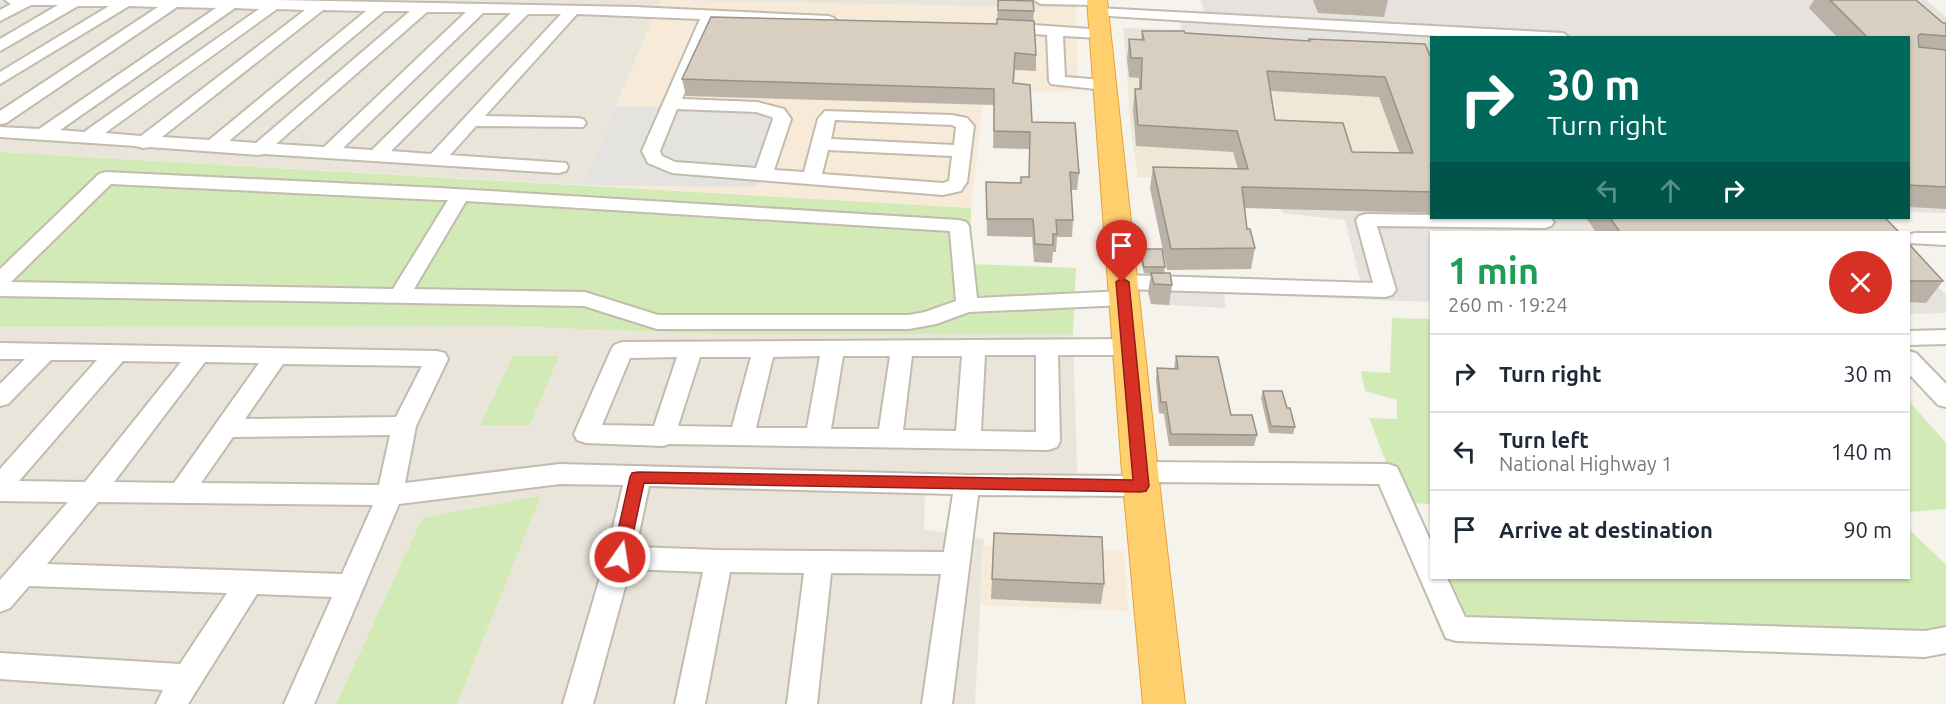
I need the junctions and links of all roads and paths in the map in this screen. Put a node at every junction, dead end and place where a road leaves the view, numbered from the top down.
1 (12, 0) edge
2 (1041, 0) edge
3 (27, 1) edge
4 (74, 2) junction
5 (126, 2) junction
6 (175, 2) junction
7 (233, 3) junction
8 (275, 4) junction
9 (320, 5) junction
10 (380, 7) junction
11 (424, 7) junction
12 (479, 8) junction
13 (524, 9) junction
14 (573, 10) junction
15 (1098, 11) edge
16 (709, 15) junction
17 (0, 16) edge
18 (840, 21) edge
19 (995, 28) edge
20 (1054, 31) junction
21 (1529, 36) edge
22 (0, 46) edge
23 (0, 79) edge
24 (1104, 85) junction
25 (671, 104) junction
26 (0, 119) edge
27 (471, 121) junction
28 (576, 123) dead end
29 (0, 132) edge
30 (42, 135) junction
31 (86, 140) junction
32 (143, 143) junction
33 (820, 144) junction
34 (212, 146) junction
35 (258, 150) junction
36 (962, 151) junction
37 (328, 153) junction
38 (375, 157) junction
39 (435, 160) junction
40 (559, 167) dead end
41 (763, 175) junction
42 (811, 179) junction
43 (460, 196) junction
44 (1544, 222) dead end
45 (1915, 239) dead end
46 (1943, 242) edge
47 (0, 280) edge
48 (0, 289) edge
49 (1123, 290) junction
50 (399, 296) junction
51 (967, 305) junction
52 (1946, 337) edge
53 (1910, 338) edge
54 (1129, 347) junction
55 (833, 348) junction
56 (902, 348) junction
57 (691, 349) junction
58 (764, 349) junction
59 (974, 349) junction
60 (1047, 349) junction
61 (0, 351) edge
62 (45, 352) junction
63 (116, 354) junction
64 (199, 356) junction
65 (276, 357) junction
66 (1910, 361) edge
67 (0, 398) edge
68 (1946, 399) edge
69 (404, 426) junction
70 (228, 428) junction
71 (742, 436) junction
72 (663, 437) junction
73 (817, 438) junction
74 (890, 438) junction
75 (968, 438) junction
76 (638, 477) junction
77 (1140, 479) junction
78 (967, 485) junction
79 (0, 486) edge
80 (0, 491) edge
81 (90, 494) junction
82 (180, 494) junction
83 (390, 495) junction
84 (620, 557) junction
85 (719, 561) junction
86 (819, 563) junction
87 (955, 563) junction
88 (1430, 570) edge
89 (20, 574) junction
90 (1433, 579) edge
91 (248, 584) junction
92 (352, 586) junction
93 (0, 600) edge
94 (1946, 640) edge
95 (0, 666) edge
96 (186, 678) junction
97 (171, 704) edge
98 (299, 704) edge
99 (578, 704) edge
100 (690, 704) edge
101 (802, 704) edge
102 (937, 704) edge
103 (1164, 704) edge

1 - 3 street
2 - 15 street
3 - 4 street
3 - 17 street
4 - 5 street
4 - 22 street
5 - 6 street
5 - 23 street
6 - 7 street
6 - 26 street
7 - 8 street
7 - 30 street
8 - 9 street
8 - 31 street
9 - 10 street
9 - 32 street
10 - 11 street
10 - 34 street
11 - 12 street
11 - 35 street
12 - 13 street
12 - 37 street
13 - 14 street
13 - 38 street
14 - 16 street
14 - 27 street
15 - 20 street
15 - 21 street
15 - 24 highway
16 - 18 street
16 - 25 street
19 - 20 street
20 - 24 street
24 - 49 highway
25 - 41 street
25 - 41 street
27 - 28 street
27 - 39 street
29 - 30 street
30 - 31 street
31 - 32 street
32 - 34 street
33 - 36 street
33 - 36 street
33 - 42 street
34 - 35 street
35 - 37 street
36 - 42 street
37 - 38 street
38 - 39 street
39 - 40 street
41 - 42 street
43 - 47 street
43 - 50 street
43 - 51 street
44 - 49 street
45 - 46 street
48 - 50 street
49 - 51 street
49 - 54 highway
50 - 51 street
52 - 53 street
54 - 60 street
54 - 77 highway
55 - 56 street
55 - 58 street
55 - 73 street
56 - 59 street
56 - 74 street
57 - 58 street
57 - 72 street
57 - 72 street
58 - 71 street
59 - 60 street
59 - 75 street
60 - 75 street
61 - 62 street
62 - 63 street
62 - 67 street
63 - 64 street
63 - 79 street
64 - 65 street
64 - 81 street
65 - 69 street
65 - 70 street
66 - 68 street
69 - 70 street
69 - 83 street
70 - 82 street
71 - 72 street
71 - 73 street
73 - 74 street
74 - 75 street
76 - 78 street
76 - 83 street
76 - 84 street
77 - 78 street
77 - 88 street
77 - 103 highway
78 - 87 street
80 - 81 street
81 - 82 street
81 - 89 street
82 - 83 street
83 - 92 street
84 - 85 street
84 - 99 street
85 - 86 street
85 - 100 street
86 - 87 street
86 - 101 street
87 - 102 street
89 - 91 street
89 - 93 street
90 - 94 street
91 - 92 street
91 - 96 street
92 - 98 street
95 - 96 street
96 - 97 street

